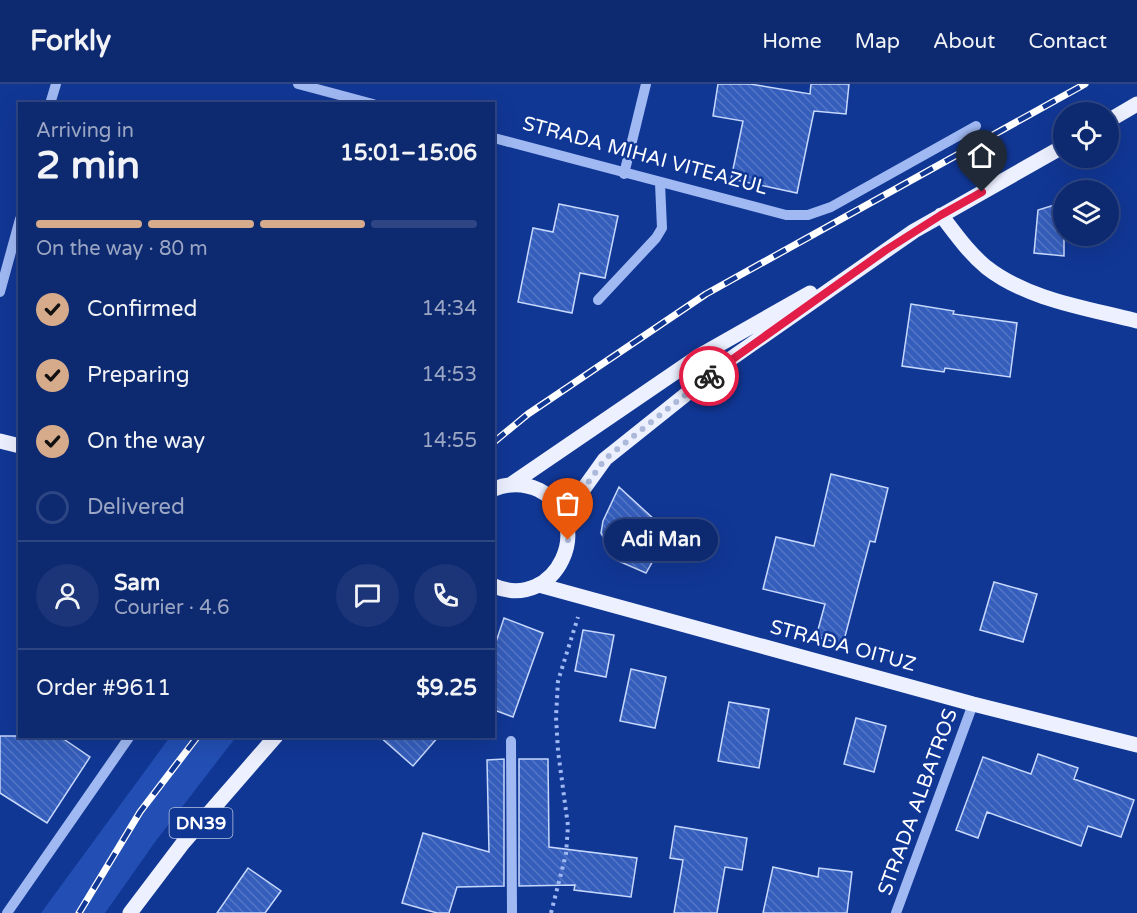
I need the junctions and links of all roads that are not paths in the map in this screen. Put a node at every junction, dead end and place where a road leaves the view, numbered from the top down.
1 (56, 84) edge
2 (298, 84) edge
3 (646, 84) edge
4 (51, 102) edge
5 (366, 102) edge
6 (1137, 104) edge
7 (1119, 115) edge
8 (976, 126) dead end
9 (495, 138) edge
10 (1053, 152) edge
11 (624, 174) junction
12 (660, 183) junction
13 (941, 215) junction
14 (18, 226) edge
15 (886, 250) junction
16 (0, 292) edge
17 (598, 300) dead end
18 (1137, 321) edge
19 (0, 441) edge
20 (18, 446) edge
21 (510, 485) junction
22 (495, 489) edge
23 (566, 522) junction
24 (539, 585) junction
25 (495, 586) edge
26 (973, 704) junction
27 (129, 738) edge
28 (274, 738) edge
29 (511, 741) dead end
30 (1137, 746) edge
31 (7, 913) edge
32 (130, 913) edge
33 (512, 913) edge
34 (896, 913) edge

1 - 4 street
2 - 5 street
3 - 11 street
6 - 7 main road
8 - 12 street, STRADA MIHAI VITEAZUL
9 - 11 street, STRADA MIHAI VITEAZUL
10 - 13 main road
11 - 12 street, STRADA MIHAI VITEAZUL
12 - 17 street
13 - 15 main road
13 - 18 main road
14 - 16 street
15 - 21 main road
15 - 23 main road
19 - 20 main road
21 - 22 main road
21 - 23 main road
23 - 24 main road
24 - 25 main road
24 - 26 main road, STRADA OITUZ
26 - 30 main road, STRADA OITUZ
26 - 34 street, STRADA ALBATROS
27 - 31 street
28 - 32 main road, DN39
29 - 33 street

